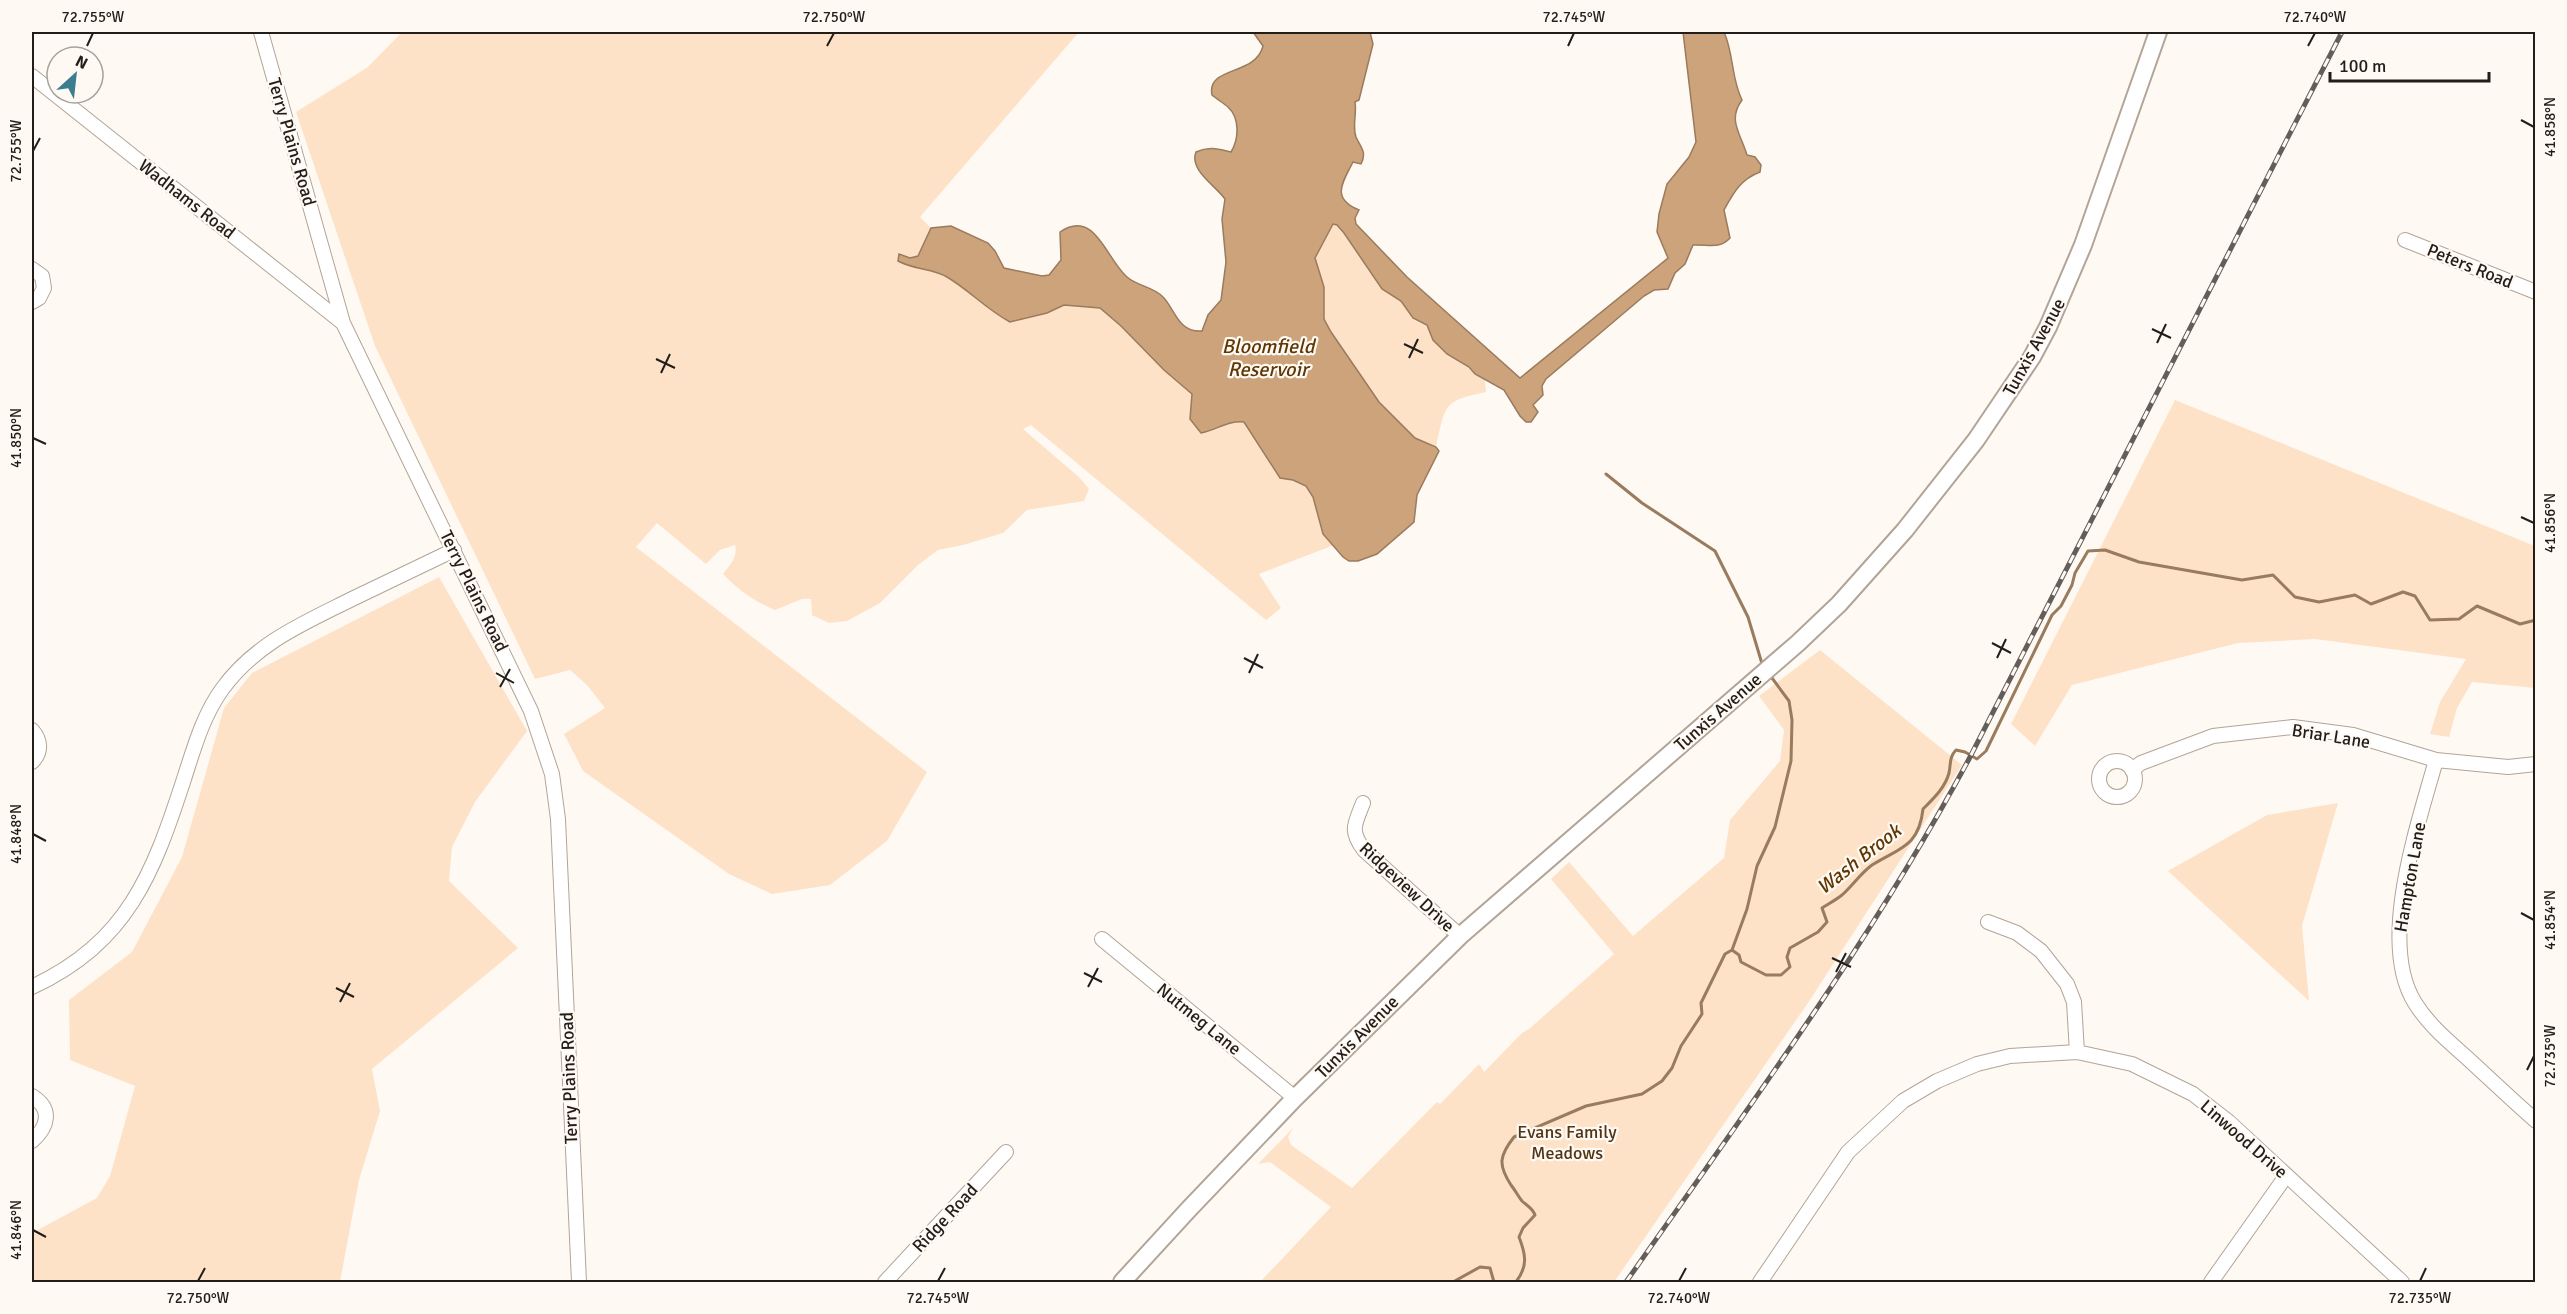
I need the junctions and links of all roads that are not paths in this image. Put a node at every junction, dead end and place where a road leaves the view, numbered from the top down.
1 (261, 32) edge
2 (2158, 32) edge
3 (32, 76) edge
4 (2405, 240) dead end
5 (32, 269) edge
6 (2535, 292) edge
7 (32, 302) edge
8 (343, 323) junction
9 (454, 550) junction
10 (32, 730) edge
11 (2436, 760) junction
12 (32, 762) edge
13 (2535, 764) edge
14 (2132, 770) dead end
15 (1363, 802) dead end
16 (1989, 922) dead end
17 (1460, 936) junction
18 (1102, 939) dead end
19 (32, 987) edge
20 (2076, 1052) junction
21 (32, 1096) edge
22 (1295, 1098) junction
23 (2535, 1121) edge
24 (32, 1141) edge
25 (1006, 1152) dead end
26 (2286, 1176) junction
27 (888, 1281) edge
28 (579, 1282) edge
29 (1122, 1282) edge
30 (1760, 1282) edge
31 (2211, 1282) edge
32 (2402, 1282) edge

1 - 8 street, Terry Plains Road
2 - 17 main road, Tunxis Avenue
3 - 8 street, Wadhams Road
4 - 6 street, Peters Road
5 - 7 street
8 - 9 street, Terry Plains Road
9 - 19 street
9 - 28 street, Terry Plains Road
10 - 12 street
11 - 13 street, Briar Lane
11 - 14 street, Briar Lane
11 - 23 street, Hampton Lane
15 - 17 street, Ridgeview Drive
16 - 20 street
17 - 22 main road, Tunxis Avenue
18 - 22 street, Nutmeg Lane
20 - 26 street, Linwood Drive
20 - 30 street, Linwood Drive
21 - 24 street
22 - 29 main road, Tunxis Avenue
25 - 27 street, Ridge Road
26 - 31 street
26 - 32 street, Linwood Drive

